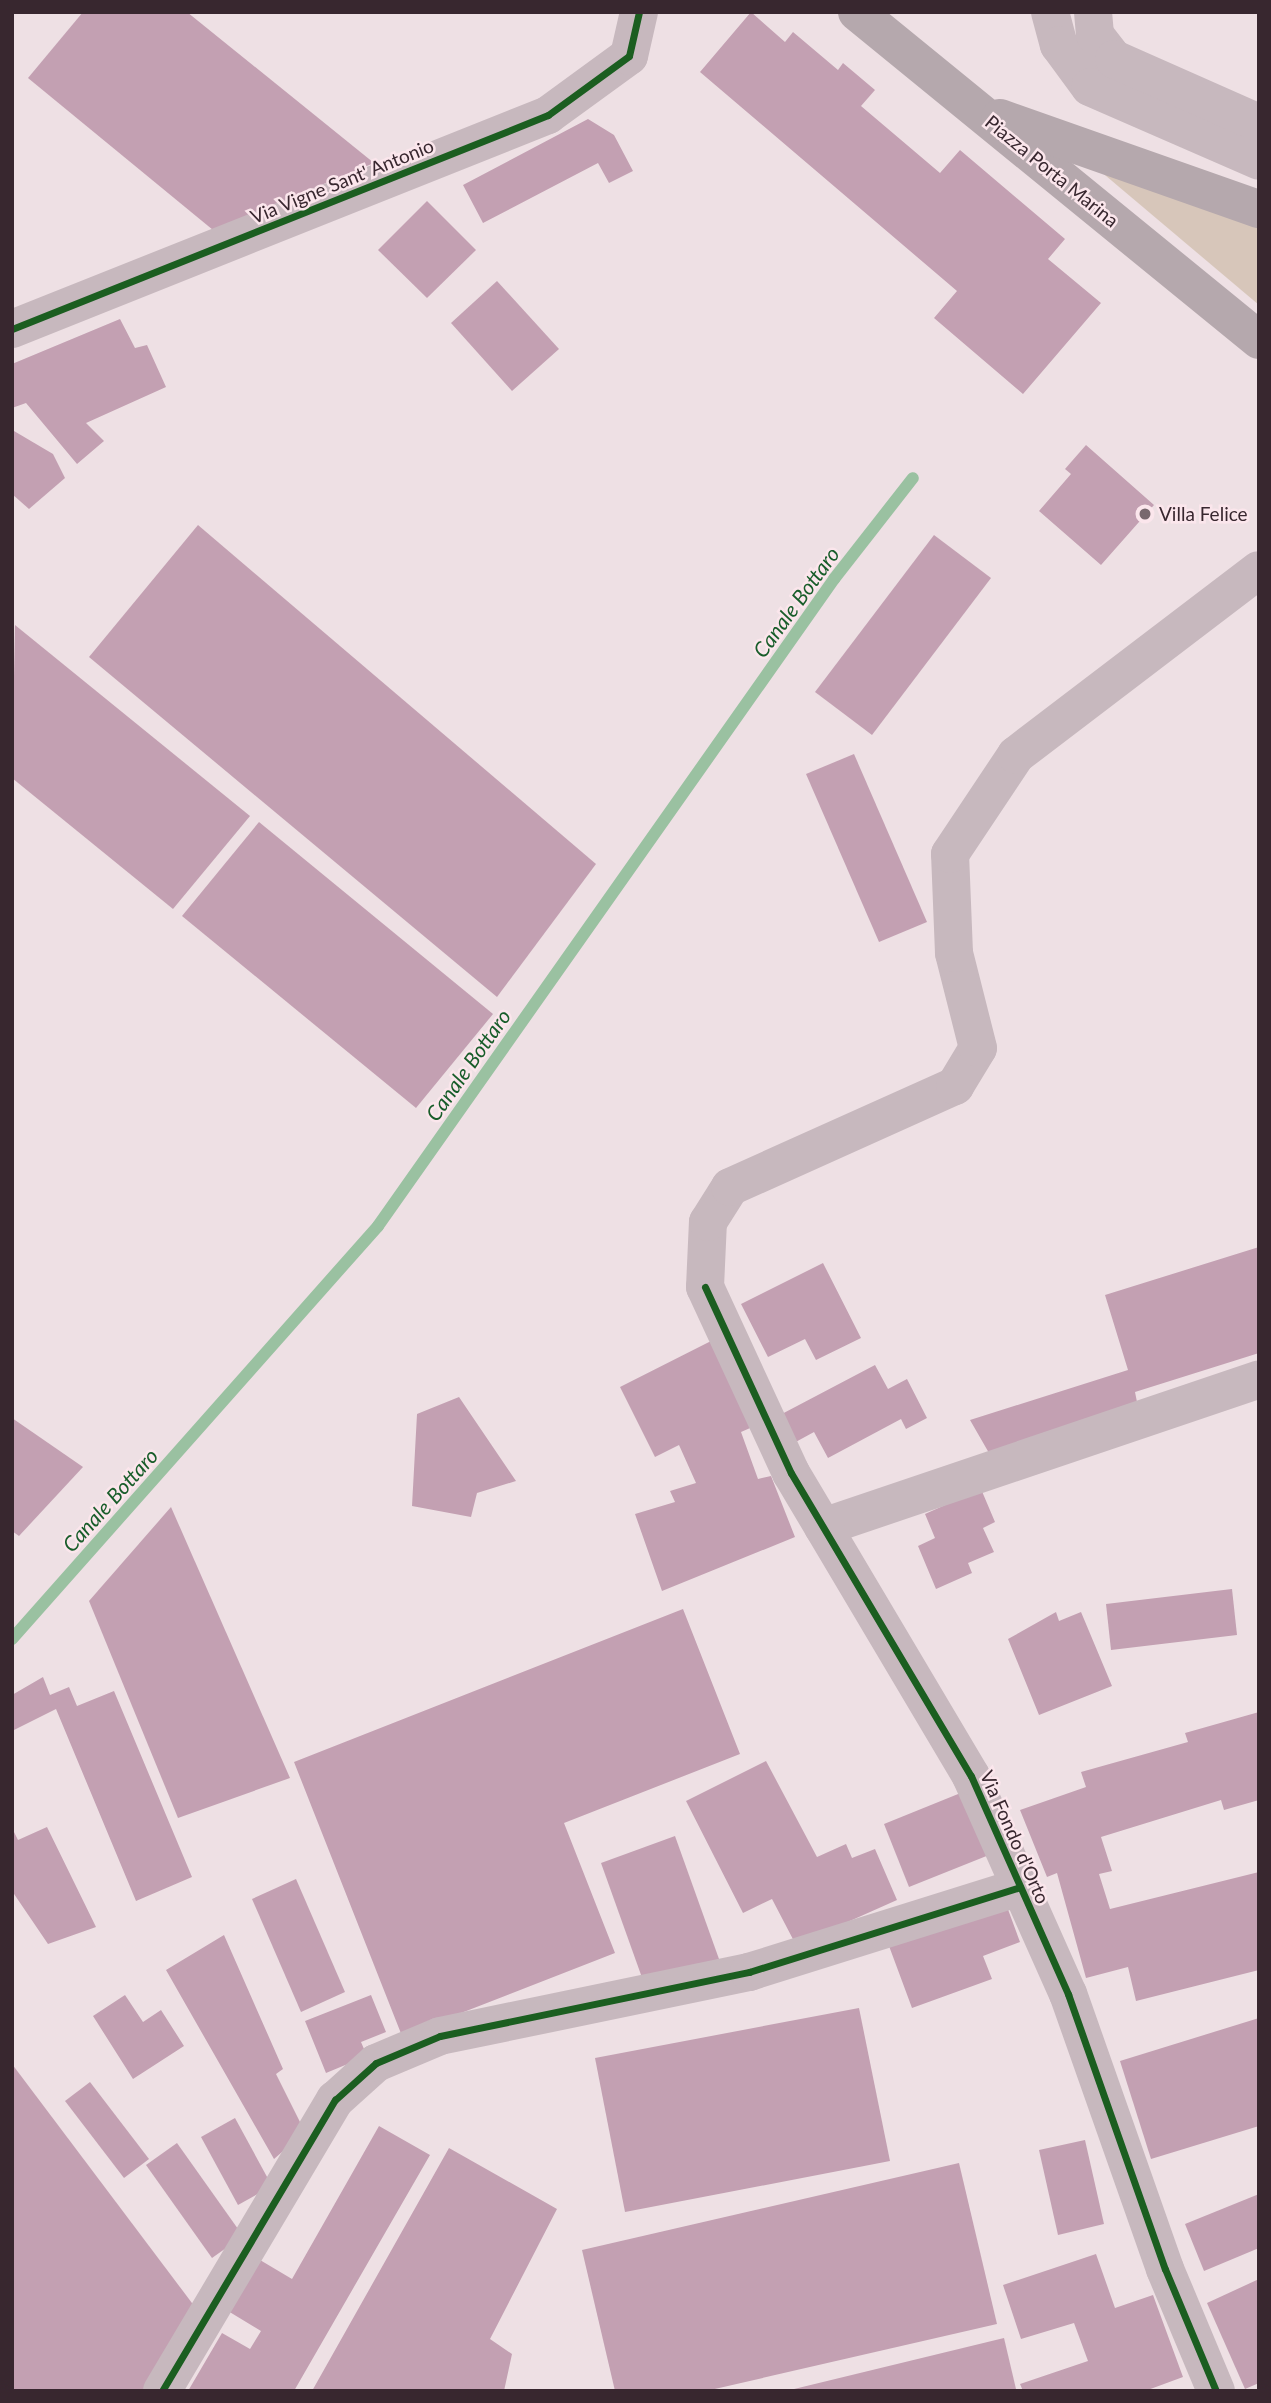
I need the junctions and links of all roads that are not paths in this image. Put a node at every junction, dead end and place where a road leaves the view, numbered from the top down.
1 (639, 12) edge
2 (857, 12) edge
3 (1050, 12) edge
4 (1093, 12) edge
5 (978, 111) junction
6 (1259, 123) edge
7 (1259, 161) edge
8 (1259, 209) edge
9 (12, 329) edge
10 (1259, 340) edge
11 (1259, 570) edge
12 (1259, 1379) edge
13 (823, 1527) junction
14 (1020, 1887) junction
15 (162, 2391) edge
16 (1216, 2391) edge

1 - 9 street, Via Vigne Sant' Antonio
2 - 5 main road
3 - 7 street
4 - 6 street
5 - 8 main road, Piazza Porta Marina
5 - 10 main road, Piazza Porta Marina
11 - 13 street, Via Fondo d'Orto
12 - 13 street
13 - 14 street, Via Fondo d'Orto
14 - 15 street
14 - 16 street, Via Fondo d'Orto

